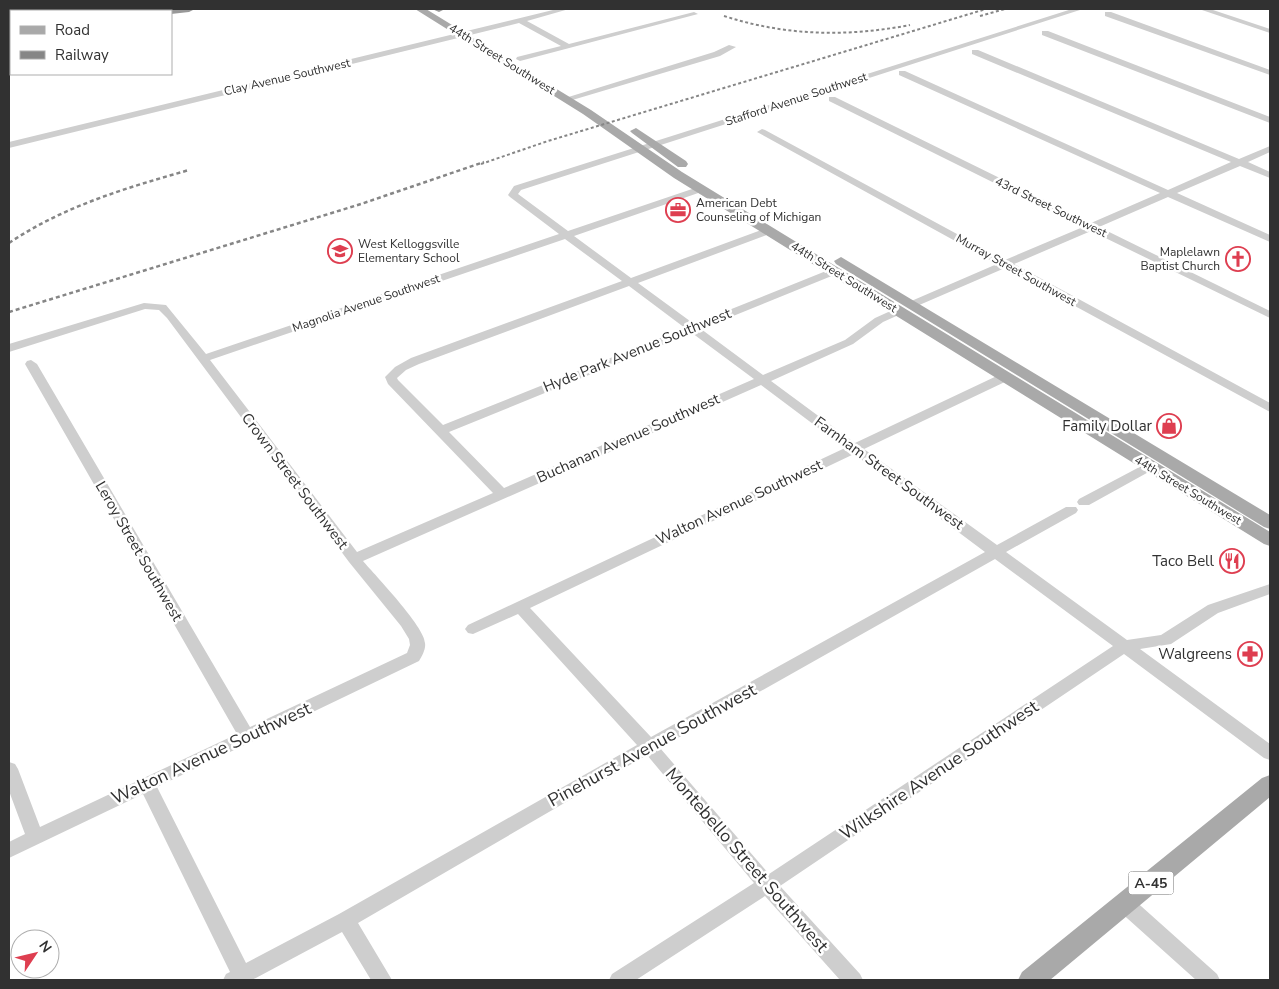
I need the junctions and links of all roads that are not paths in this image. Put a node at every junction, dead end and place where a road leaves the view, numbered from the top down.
1 (127, 9) edge
2 (190, 9) edge
3 (420, 9) edge
4 (438, 9) edge
5 (565, 9) edge
6 (1079, 9) edge
7 (1203, 9) edge
8 (108, 10) edge
9 (172, 11) edge
10 (694, 14) dead end
11 (1108, 14) dead end
12 (520, 20) junction
13 (1270, 31) edge
14 (469, 33) junction
15 (1045, 34) dead end
16 (569, 47) junction
17 (732, 47) dead end
18 (976, 52) dead end
19 (520, 59) junction
20 (1270, 72) edge
21 (902, 73) dead end
22 (579, 94) junction
23 (566, 98) junction
24 (832, 99) dead end
25 (1270, 120) edge
26 (762, 132) dead end
27 (9, 145) edge
28 (646, 146) junction
29 (1270, 149) edge
30 (1239, 162) junction
31 (1270, 175) edge
32 (700, 189) junction
33 (514, 191) joint
34 (1167, 192) junction
35 (774, 227) junction
36 (1090, 227) junction
37 (565, 234) junction
38 (1270, 239) edge
39 (835, 262) junction
40 (1005, 264) junction
41 (629, 282) junction
42 (906, 307) junction
43 (1270, 315) edge
44 (692, 328) junction
45 (9, 348) edge
46 (202, 360) junction
47 (31, 364) dead end
48 (1005, 377) junction
49 (761, 379) junction
50 (1050, 405) junction
51 (1270, 408) edge
52 (1089, 410) junction
53 (440, 431) junction
54 (1096, 434) junction
55 (1127, 434) junction
56 (854, 448) junction
57 (1149, 466) junction
58 (1190, 472) junction
59 (502, 494) junction
60 (1270, 523) edge
61 (1270, 540) edge
62 (998, 552) junction
63 (354, 558) junction
64 (1270, 589) edge
65 (520, 607) junction
66 (473, 629) dead end
67 (1125, 646) junction
68 (413, 657) joint
69 (247, 737) junction
70 (648, 746) junction
71 (1270, 753) edge
72 (9, 769) edge
73 (146, 784) junction
74 (1270, 784) edge
75 (35, 837) junction
76 (9, 850) edge
77 (767, 885) junction
78 (1125, 904) junction
79 (346, 920) junction
80 (238, 978) edge
81 (382, 980) edge
82 (619, 980) edge
83 (853, 980) edge
84 (1031, 980) edge
85 (1210, 980) edge

1 - 8 highway
2 - 9 highway
3 - 14 main road, 44th Street Southwest
4 - 14 main road, 44th Street Southwest
5 - 12 street, Clay Avenue Southwest
6 - 28 street, Stafford Avenue Southwest
7 - 13 street
10 - 16 street
11 - 20 street
12 - 14 street, Clay Avenue Southwest
12 - 16 street
14 - 19 main road, 44th Street Southwest
14 - 23 main road, 44th Street Southwest
14 - 27 street, Clay Avenue Southwest
15 - 25 street
16 - 19 street
17 - 22 street
18 - 30 street
19 - 22 main road, 44th Street Southwest
21 - 34 street
22 - 23 street
22 - 28 main road, 44th Street Southwest
23 - 28 main road, 44th Street Southwest
24 - 36 street, 43rd Street Southwest
26 - 40 street, Murray Street Southwest
28 - 32 main road, 44th Street Southwest
28 - 33 street, Stafford Avenue Southwest
28 - 35 main road, 44th Street Southwest
29 - 30 street, Buchanan Avenue Southwest
30 - 31 street
30 - 34 street, Buchanan Avenue Southwest
32 - 35 main road, 44th Street Southwest
32 - 37 street, Magnolia Avenue Southwest
33 - 37 street, Farnham Street Southwest
34 - 36 street, Buchanan Avenue Southwest
34 - 38 street
35 - 39 main road, 44th Street Southwest
35 - 41 street
36 - 40 street, Buchanan Avenue Southwest
36 - 43 street, 43rd Street Southwest
37 - 41 street, Farnham Street Southwest
37 - 46 street, Magnolia Avenue Southwest
39 - 42 main road, 44th Street Southwest
39 - 44 street, Hyde Park Avenue Southwest
40 - 42 street, Buchanan Avenue Southwest
40 - 51 street, Murray Street Southwest
41 - 44 street, Farnham Street Southwest
41 - 53 street
42 - 48 main road, 44th Street Southwest
42 - 49 street, Buchanan Avenue Southwest
42 - 52 main road, 44th Street Southwest
44 - 49 street, Farnham Street Southwest
44 - 53 street, Hyde Park Avenue Southwest
45 - 46 street, Crown Street Southwest
46 - 63 street, Crown Street Southwest
47 - 69 street, Leroy Street Southwest
48 - 50 main road, 44th Street Southwest
48 - 56 street, Walton Avenue Southwest
49 - 56 street, Farnham Street Southwest
49 - 59 street, Buchanan Avenue Southwest
50 - 52 main road
50 - 54 main road, 44th Street Southwest
52 - 55 main road, 44th Street Southwest
53 - 59 street
54 - 55 main road
54 - 57 main road, 44th Street Southwest
55 - 58 main road, 44th Street Southwest
56 - 62 street, Farnham Street Southwest
56 - 65 street, Walton Avenue Southwest
57 - 58 main road
57 - 61 main road, 44th Street Southwest
57 - 62 street, Pinehurst Avenue Southwest
58 - 60 main road, 44th Street Southwest
59 - 63 street, Buchanan Avenue Southwest
62 - 67 street, Farnham Street Southwest
62 - 70 street, Pinehurst Avenue Southwest
63 - 68 street, Crown Street Southwest
64 - 67 street, Wilkshire Avenue Southwest
65 - 66 street, Walton Avenue Southwest
65 - 70 street, Montebello Street Southwest
67 - 71 street, Farnham Street Southwest
67 - 77 street, Wilkshire Avenue Southwest
68 - 69 street, Walton Avenue Southwest
69 - 73 street, Walton Avenue Southwest
70 - 77 street, Montebello Street Southwest
70 - 79 street, Pinehurst Avenue Southwest
72 - 75 street
73 - 75 street, Walton Avenue Southwest
73 - 80 street
74 - 78 main road, A-45
75 - 76 street, Walton Avenue Southwest
77 - 82 street, Wilkshire Avenue Southwest
77 - 83 street, Montebello Street Southwest
78 - 84 main road, A-45
78 - 85 street
79 - 80 street, Pinehurst Avenue Southwest
79 - 81 street

